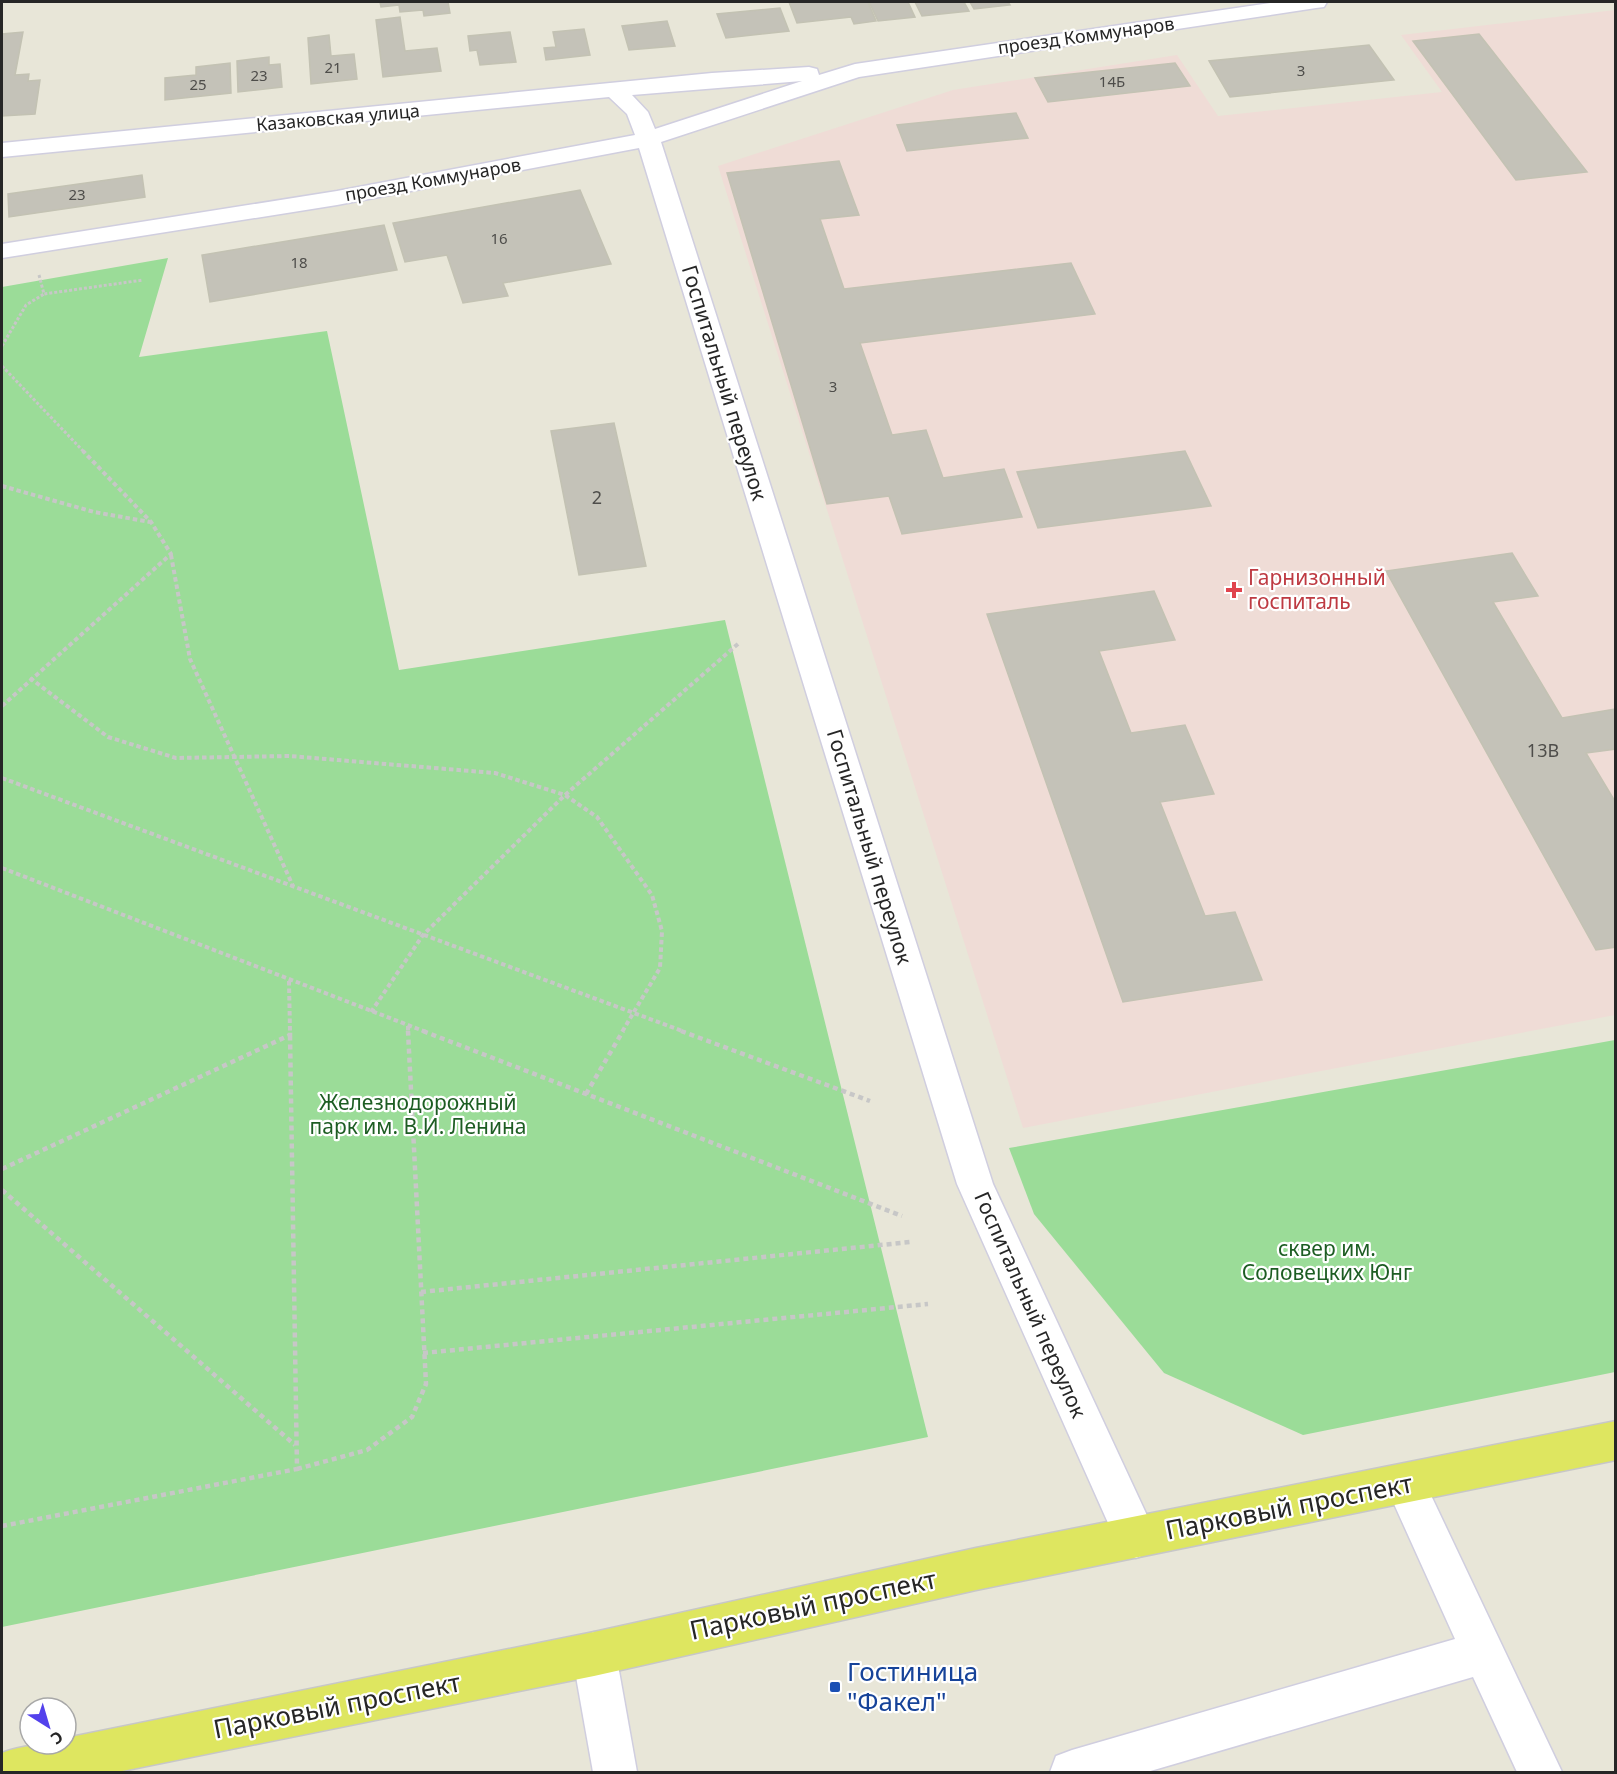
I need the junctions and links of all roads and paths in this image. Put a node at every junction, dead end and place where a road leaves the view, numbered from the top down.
1 (1316, 2) edge
2 (855, 71) junction
3 (616, 91) junction
4 (648, 139) junction
5 (2, 150) edge
6 (2, 251) edge
7 (38, 275) dead end
8 (142, 280) dead end
9 (44, 294) junction
10 (2, 346) edge
11 (2, 366) edge
12 (2, 486) edge
13 (151, 522) junction
14 (171, 554) junction
15 (740, 643) dead end
16 (30, 678) junction
17 (2, 706) edge
18 (235, 758) junction
19 (2, 778) edge
20 (565, 795) junction
21 (2, 868) edge
22 (294, 887) junction
23 (423, 935) junction
24 (289, 981) junction
25 (371, 1012) junction
26 (634, 1014) junction
27 (408, 1026) junction
28 (290, 1035) junction
29 (586, 1094) junction
30 (870, 1101) dead end
31 (2, 1168) edge
32 (2, 1190) edge
33 (902, 1216) dead end
34 (910, 1242) dead end
35 (420, 1292) junction
36 (928, 1304) dead end
37 (423, 1353) junction
38 (1616, 1440) edge
39 (296, 1446) junction
40 (297, 1469) junction
41 (1405, 1484) junction
42 (2, 1526) edge
43 (1136, 1537) junction
44 (1484, 1652) junction
45 (594, 1654) junction
46 (10, 1773) edge
47 (615, 1773) edge
48 (1072, 1773) edge
49 (1540, 1773) edge

1 - 2 street, проезд Коммунаров
2 - 3 street, проезд Коммунаров
2 - 4 street, проезд Коммунаров
3 - 4 street
3 - 5 street, Казаковская улица
4 - 6 street, проезд Коммунаров
4 - 43 street, Госпитальный переулок
7 - 9 path
8 - 9 path
9 - 10 path
11 - 13 path
12 - 13 path
13 - 14 path
14 - 16 path
14 - 18 path
15 - 20 path
16 - 17 path
16 - 18 path
18 - 20 path
18 - 22 path
19 - 22 path
20 - 23 path
20 - 26 path
21 - 24 path
22 - 23 path
23 - 25 path
23 - 26 path
24 - 25 path
24 - 28 path
25 - 27 path
26 - 29 path
26 - 30 path
27 - 29 path
27 - 35 path
28 - 31 path
28 - 39 path
29 - 33 path
32 - 39 path
34 - 35 path
35 - 37 path
36 - 37 path
37 - 40 path
38 - 41 main road, Парковый проспект
39 - 40 path
40 - 42 path
41 - 43 main road, Парковый проспект
41 - 44 street
43 - 45 main road, Парковый проспект
44 - 48 street
44 - 49 street
45 - 46 main road, Парковый проспект
45 - 47 street

